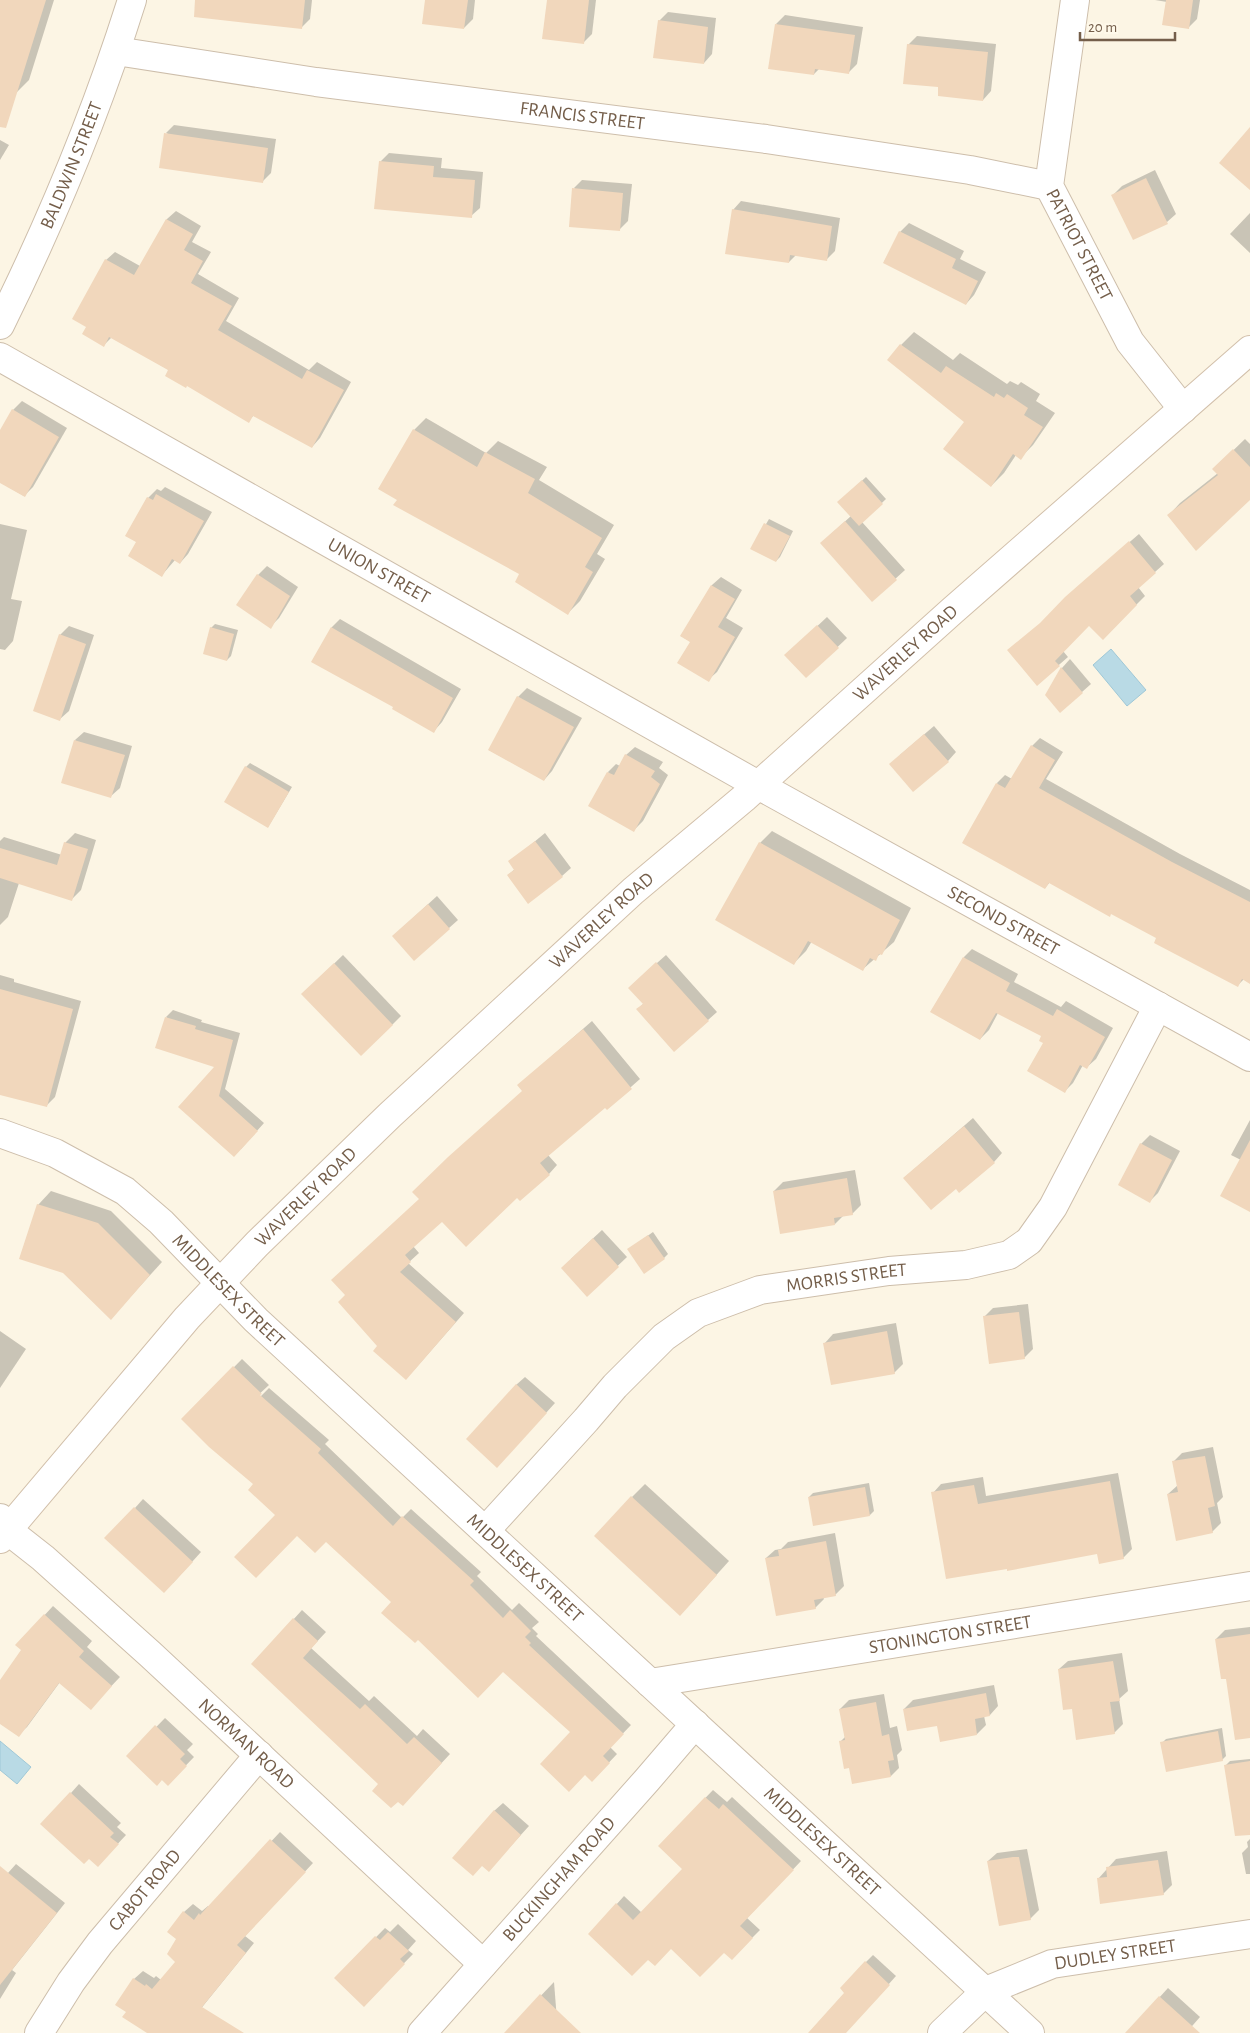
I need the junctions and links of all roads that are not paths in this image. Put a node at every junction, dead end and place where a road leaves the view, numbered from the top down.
1 (132, 0) edge
2 (1075, 0) edge
3 (116, 51) junction
4 (1048, 186) junction
5 (0, 325) edge
6 (1250, 350) edge
7 (0, 357) edge
8 (1182, 409) junction
9 (758, 785) junction
10 (1158, 1006) junction
11 (1250, 1058) edge
12 (0, 1133) edge
13 (220, 1283) junction
14 (2, 1529) edge
15 (485, 1531) junction
16 (1250, 1586) edge
17 (650, 1683) junction
18 (695, 1724) junction
19 (259, 1755) junction
20 (1250, 1934) edge
21 (483, 1964) junction
22 (986, 1991) junction
23 (39, 2033) edge
24 (422, 2033) edge
25 (942, 2033) edge
26 (1030, 2033) edge

1 - 3 street, BALDWIN STREET
2 - 4 street, PATRIOT STREET
3 - 4 street, FRANCIS STREET
3 - 5 street, BALDWIN STREET
4 - 8 street, PATRIOT STREET
6 - 8 street, WAVERLEY ROAD
7 - 9 street, UNION STREET
8 - 9 street, WAVERLEY ROAD
9 - 10 street, SECOND STREET
9 - 13 street, WAVERLEY ROAD
10 - 11 street, SECOND STREET
10 - 15 street, MORRIS STREET
12 - 13 street, MIDDLESEX STREET
13 - 14 street, WAVERLEY ROAD
13 - 15 street, MIDDLESEX STREET
14 - 19 street, NORMAN ROAD
15 - 17 street, MIDDLESEX STREET
16 - 17 street, STONINGTON STREET
17 - 18 street, MIDDLESEX STREET
18 - 21 street, BUCKINGHAM ROAD
18 - 22 street, MIDDLESEX STREET
19 - 21 street, NORMAN ROAD
19 - 23 street, CABOT ROAD
20 - 22 street, DUDLEY STREET
21 - 24 street, BUCKINGHAM ROAD
22 - 25 street
22 - 26 street, MIDDLESEX STREET

